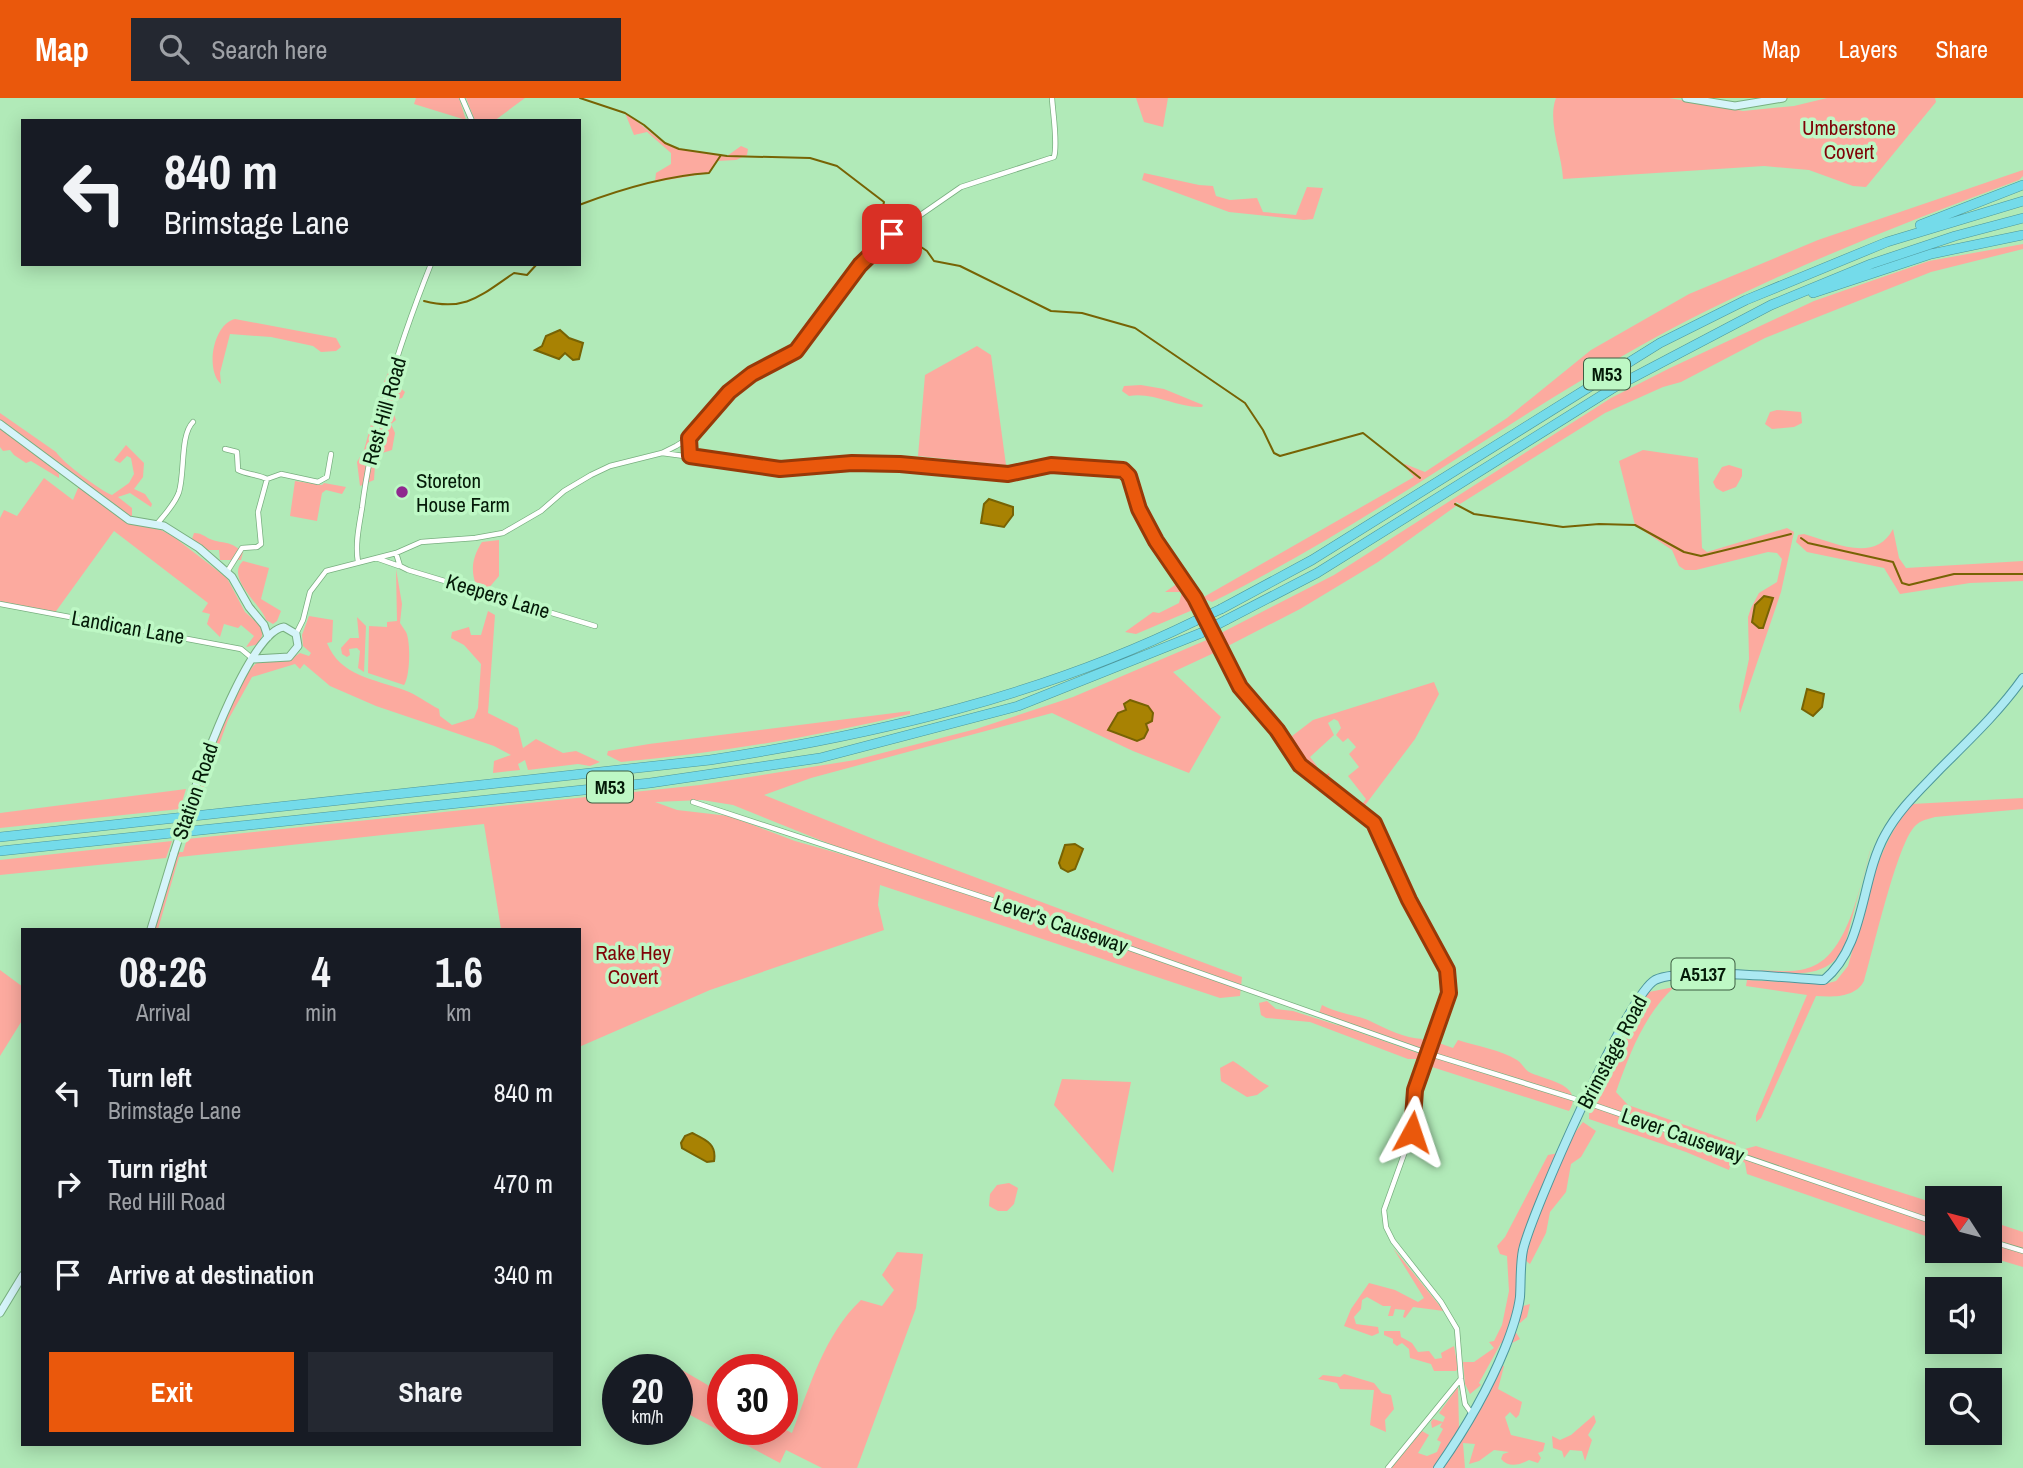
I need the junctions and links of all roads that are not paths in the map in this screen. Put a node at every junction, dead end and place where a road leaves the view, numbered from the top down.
1 (462, 98) edge
2 (1052, 98) edge
3 (1686, 98) edge
4 (1783, 98) edge
5 (471, 119) edge
6 (2023, 185) edge
7 (2023, 201) edge
8 (2023, 218) edge
9 (2023, 235) edge
10 (1854, 254) junction
11 (430, 266) edge
12 (1771, 305) junction
13 (193, 422) dead end
14 (0, 424) edge
15 (689, 438) junction
16 (225, 449) dead end
17 (662, 453) junction
18 (331, 454) dead end
19 (690, 456) junction
20 (267, 479) junction
21 (157, 524) junction
22 (396, 553) junction
23 (376, 558) junction
24 (358, 562) junction
25 (400, 566) junction
26 (227, 572) junction
27 (0, 604) edge
28 (257, 616) junction
29 (595, 626) dead end
30 (281, 627) junction
31 (296, 634) junction
32 (268, 637) junction
33 (275, 657) junction
34 (253, 659) junction
35 (2023, 678) edge
36 (693, 803) dead end
37 (0, 837) edge
38 (0, 852) edge
39 (151, 928) edge
40 (1427, 1053) junction
41 (1585, 1102) junction
42 (1925, 1219) edge
43 (2002, 1245) edge
44 (2023, 1251) edge
45 (21, 1278) edge
46 (0, 1313) edge
47 (1461, 1379) junction
48 (1472, 1415) junction
49 (1388, 1468) edge
50 (1438, 1468) edge

1 - 5 street
2 - 15 street
3 - 4 street
6 - 10 highway
7 - 10 highway, M53
8 - 12 highway, M53
9 - 12 highway
10 - 37 highway, M53, bridge
11 - 24 street, Rest Hill Road
12 - 38 highway, M53, bridge
13 - 21 street
14 - 21 street
15 - 17 street
15 - 19 street
16 - 20 street
17 - 19 street
17 - 22 street
18 - 20 street
19 - 40 street
20 - 26 street
21 - 26 street
22 - 23 street
22 - 25 street
23 - 24 street
23 - 25 street, Keepers Lane
24 - 31 street
25 - 29 street, Keepers Lane
26 - 28 street
27 - 34 street, Landican Lane
28 - 30 street
28 - 32 street
30 - 31 street
30 - 32 street
31 - 33 street
32 - 33 street
32 - 34 street, Station Road
33 - 34 street
34 - 39 street, Station Road, bridge
35 - 41 main road, Brimstage Road / A5137
36 - 40 street, Lever's Causeway
40 - 41 street, Lever Causeway
40 - 47 street
41 - 42 street, Lever Causeway
41 - 48 main road, Brimstage Road / A5137
43 - 44 street
45 - 46 street
47 - 48 street
47 - 49 street
48 - 50 main road, Brimstage Road / A5137

